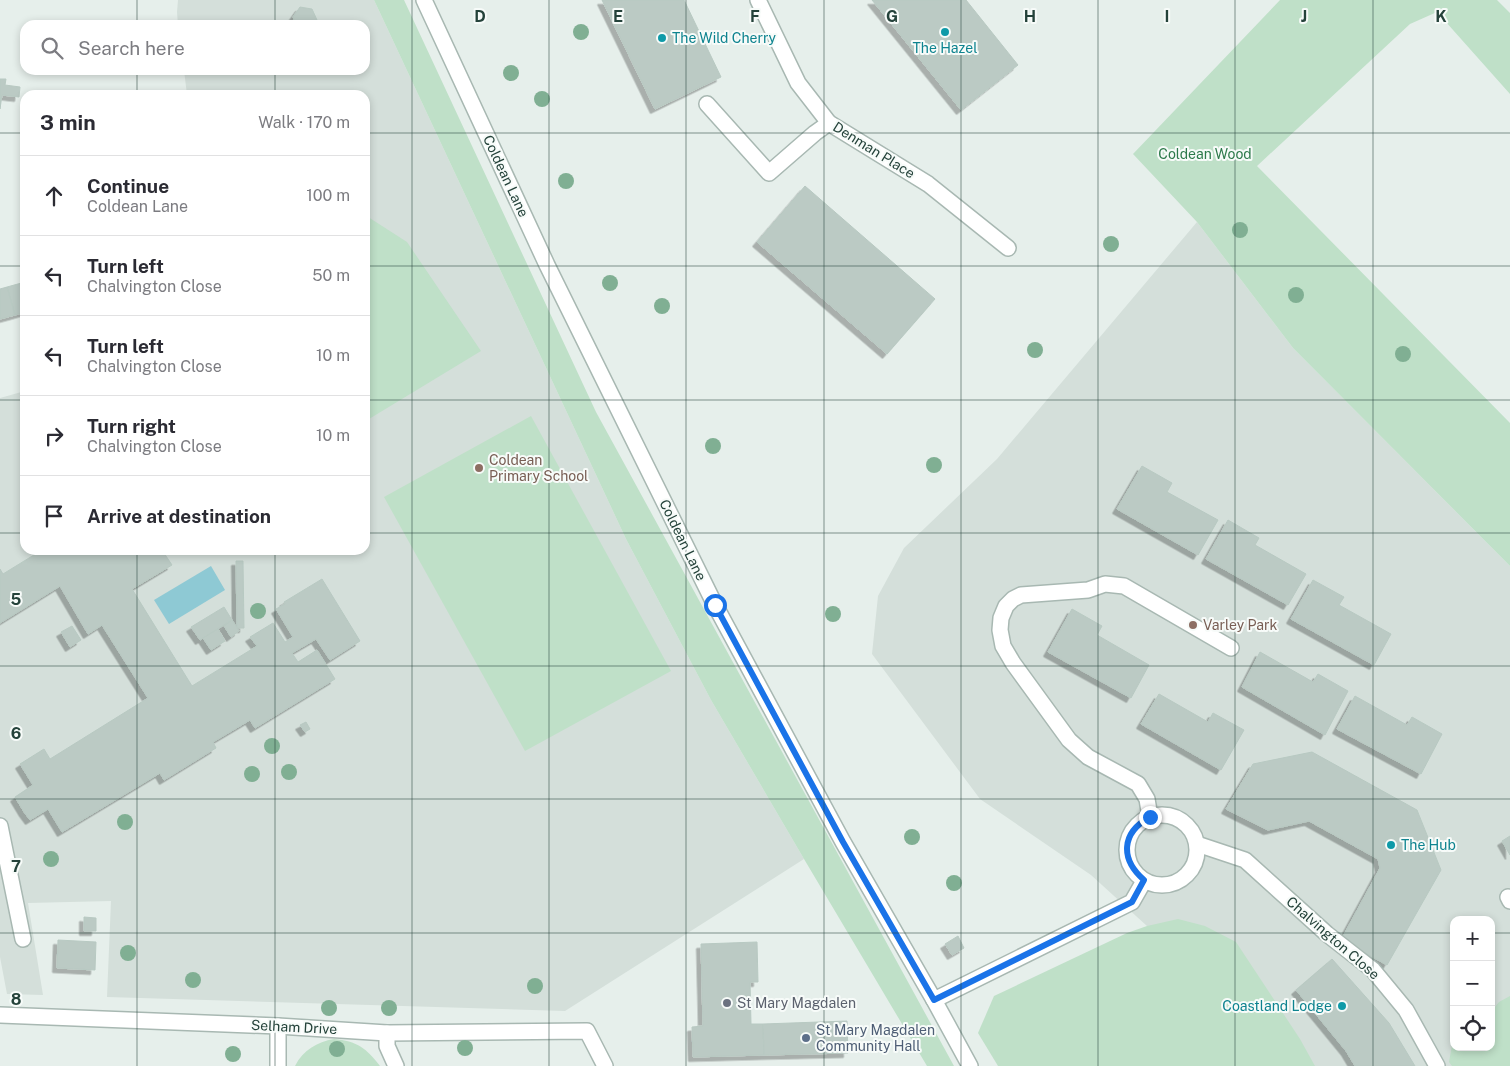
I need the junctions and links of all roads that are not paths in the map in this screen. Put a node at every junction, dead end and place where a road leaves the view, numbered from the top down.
1 (424, 0) edge
2 (758, 0) edge
3 (707, 104) dead end
4 (829, 123) junction
5 (1008, 248) dead end
6 (1231, 648) dead end
7 (1150, 817) junction
8 (0, 826) edge
9 (1197, 844) junction
10 (1144, 880) junction
11 (23, 939) dead end
12 (934, 1000) junction
13 (0, 1015) edge
14 (278, 1026) junction
15 (387, 1033) junction
16 (278, 1066) edge
17 (396, 1066) edge
18 (605, 1066) edge
19 (970, 1066) edge
20 (1437, 1066) edge

1 - 12 street, Coldean Lane
2 - 4 street, Denman Place
3 - 4 street
4 - 5 street, Denman Place
6 - 7 street
7 - 9 street
7 - 10 street
8 - 11 street
9 - 10 street
9 - 20 street, Chalvington Close
10 - 12 street
12 - 19 street, Coldean Lane
13 - 14 street, Selham Drive
14 - 15 street, Selham Drive
14 - 16 street
15 - 17 street
15 - 18 street, Selham Drive

